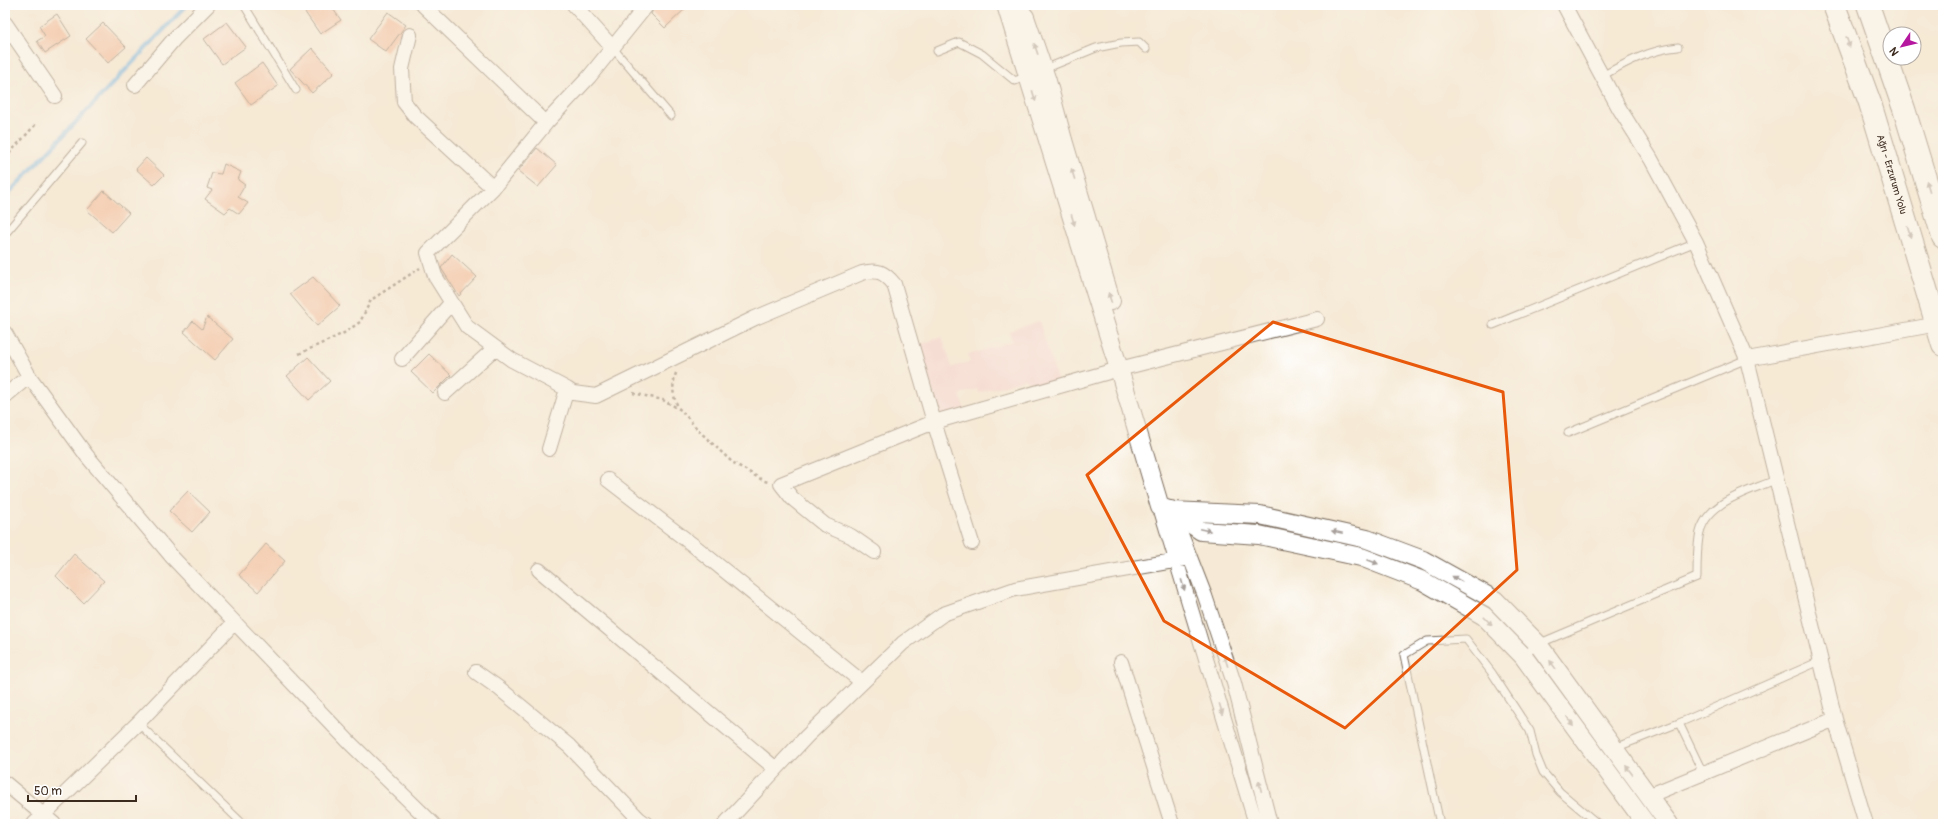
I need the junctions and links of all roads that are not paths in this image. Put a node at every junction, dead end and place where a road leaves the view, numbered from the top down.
1 (208, 5) edge
2 (244, 5) edge
3 (423, 5) edge
4 (574, 5) edge
5 (647, 5) edge
6 (1006, 5) edge
7 (1015, 5) edge
8 (1564, 5) edge
9 (1834, 5) edge
10 (1868, 5) edge
11 (5, 23) edge
12 (410, 35) dead end
13 (612, 47) junction
14 (1678, 47) dead end
15 (1146, 49) dead end
16 (937, 52) dead end
17 (1036, 73) junction
18 (1602, 76) junction
19 (135, 85) dead end
20 (296, 90) dead end
21 (55, 96) dead end
22 (671, 116) dead end
23 (546, 123) junction
24 (82, 143) dead end
25 (493, 188) junction
26 (5, 234) edge
27 (1943, 237) edge
28 (1696, 242) junction
29 (451, 303) junction
30 (1317, 319) dead end
31 (1938, 324) junction
32 (1493, 325) dead end
33 (5, 333) edge
34 (1943, 345) edge
35 (496, 348) junction
36 (402, 359) dead end
37 (1748, 359) junction
38 (1124, 368) junction
39 (29, 376) junction
40 (567, 390) junction
41 (445, 393) dead end
42 (5, 396) edge
43 (934, 422) junction
44 (1568, 433) dead end
45 (549, 449) dead end
46 (1777, 479) junction
47 (608, 480) dead end
48 (1166, 509) junction
49 (972, 543) dead end
50 (874, 552) dead end
51 (1190, 558) junction
52 (1176, 559) junction
53 (539, 570) dead end
54 (234, 623) junction
55 (1538, 644) junction
56 (1523, 656) junction
57 (1820, 661) junction
58 (1121, 662) dead end
59 (476, 672) dead end
60 (862, 682) junction
61 (1835, 719) junction
62 (138, 723) junction
63 (1679, 723) junction
64 (1613, 748) junction
65 (776, 769) junction
66 (1703, 773) junction
67 (5, 783) edge
68 (1648, 796) junction
69 (44, 821) edge
70 (243, 824) edge
71 (433, 824) edge
72 (646, 824) edge
73 (725, 824) edge
74 (1172, 824) edge
75 (1256, 824) edge
76 (1270, 824) edge
77 (1440, 824) edge
78 (1598, 824) edge
79 (1646, 824) edge
80 (1669, 824) edge
81 (1866, 824) edge

1 - 19 street
2 - 20 lane
3 - 23 street
4 - 13 street
5 - 13 street
6 - 17 street
17 -> 7 street
8 - 18 street
9 -> 31 highway, Ağrı - Erzurum Yolu
27 -> 10 highway
11 - 21 street
12 - 25 street
13 - 22 lane
13 - 23 street
14 - 18 lane
15 - 17 lane
16 - 17 lane
17 - 38 street
18 - 28 street
23 - 25 street
24 - 26 lane
25 - 29 street
28 - 32 lane
28 - 37 street
29 - 35 street
29 - 36 street
30 - 38 street
31 - 34 highway, Ağrı - Erzurum Yolu
31 - 37 street
33 - 39 street
35 - 40 street
35 - 41 street
37 - 44 lane
37 - 46 street
38 - 43 street
38 - 48 street
39 - 42 street
39 - 54 street
40 - 43 street
40 - 45 street
43 - 49 street
43 - 50 street
46 - 55 lane
46 - 57 street
47 - 60 street
48 - 51 street
48 - 52 street
55 -> 48 street
48 -> 56 street
51 - 52 street
76 -> 51 street
52 - 60 street
52 -> 75 street
53 - 65 street
54 - 62 street
54 - 71 street
55 - 56 lane
64 -> 55 street
56 -> 79 street
57 - 61 street
57 - 63 lane
58 - 74 street
59 - 72 street
60 - 65 street
61 - 66 street
61 - 81 street
62 - 69 street
62 - 70 lane
63 - 64 lane
63 - 66 lane
68 -> 64 street
65 - 73 street
66 - 68 street
67 - 69 street
68 - 80 street
77 - 78 lane

